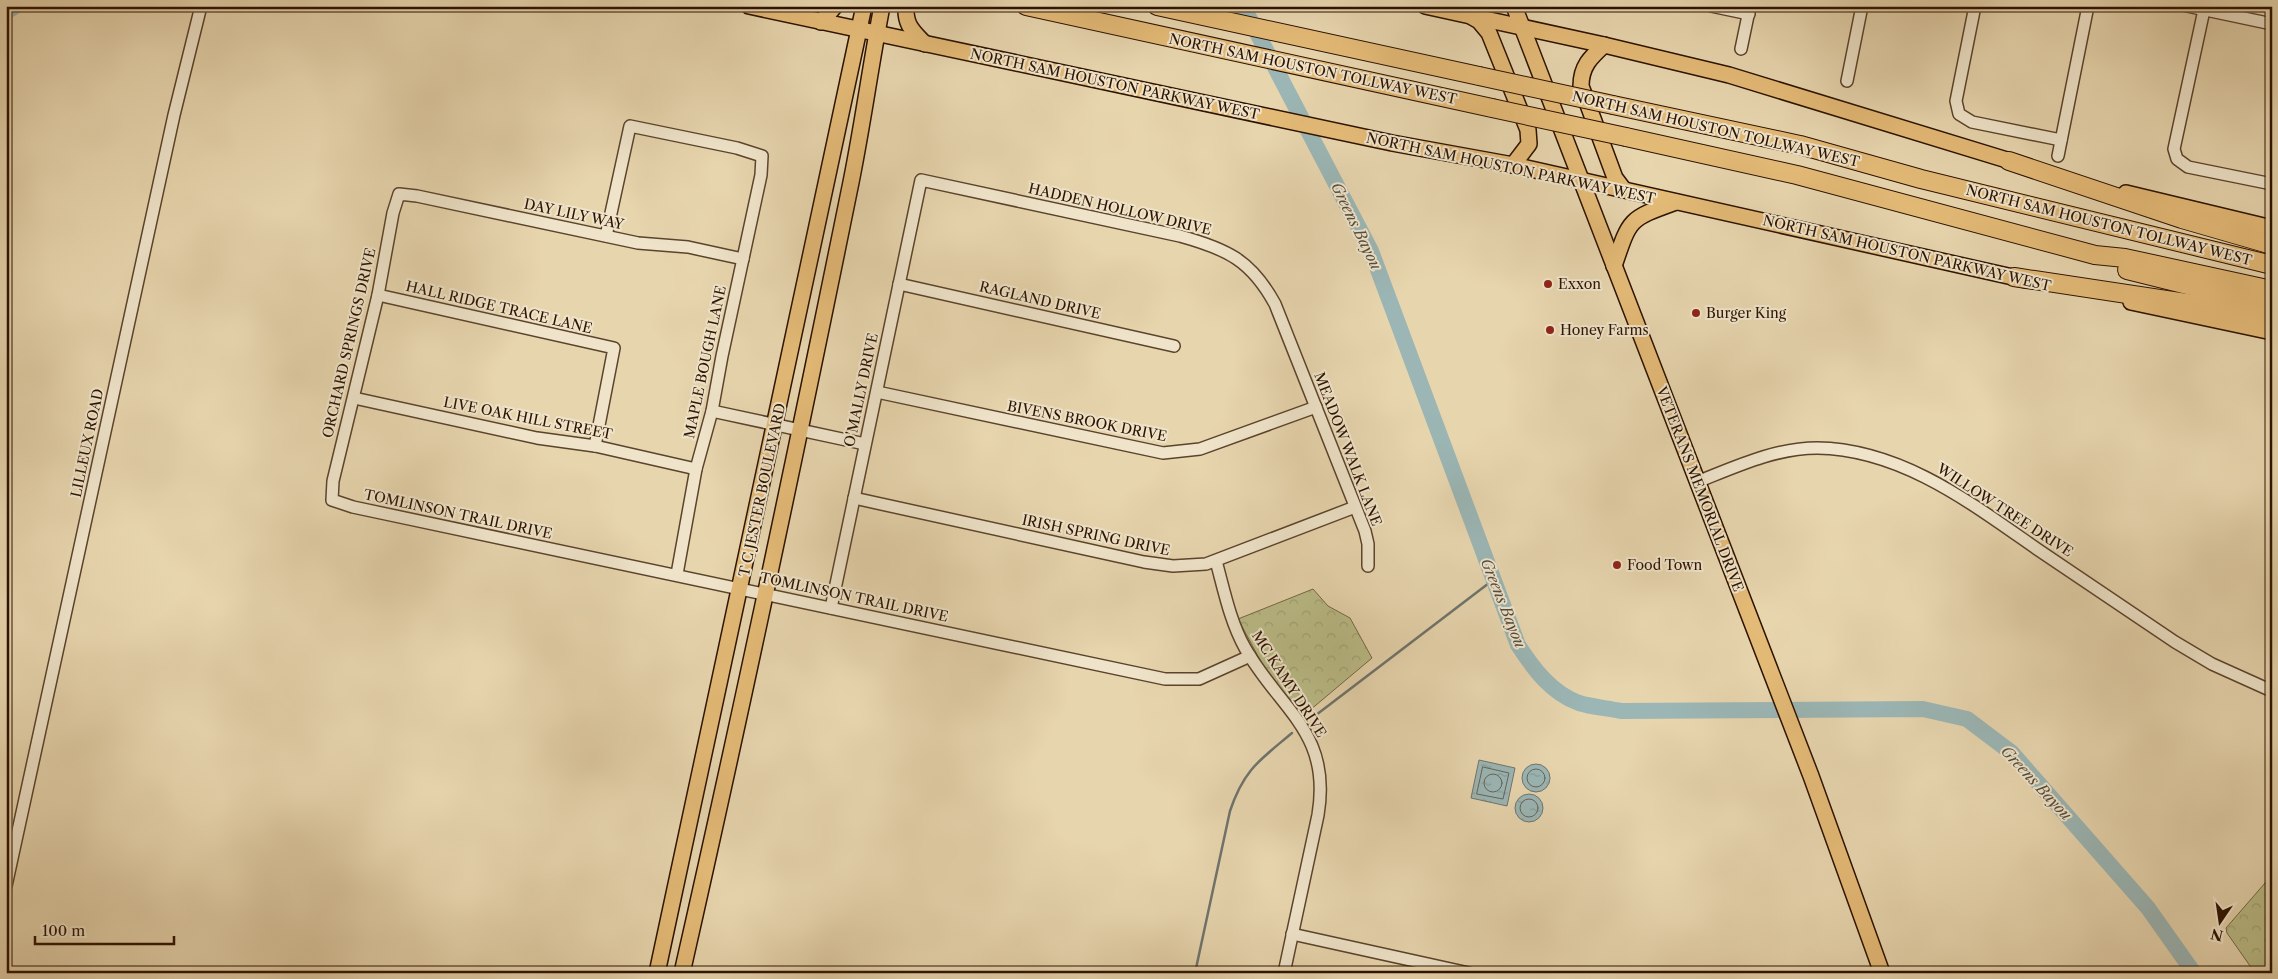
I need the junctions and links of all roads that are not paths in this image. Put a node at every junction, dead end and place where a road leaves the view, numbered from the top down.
1 (201, 6) edge
2 (749, 6) edge
3 (835, 6) edge
4 (864, 6) edge
5 (882, 6) edge
6 (906, 6) edge
7 (1026, 6) edge
8 (1157, 6) edge
9 (1514, 6) edge
10 (1711, 6) edge
11 (1862, 6) edge
12 (1975, 6) edge
13 (2088, 6) edge
14 (2187, 6) edge
15 (1434, 7) edge
16 (1750, 10) edge
17 (2204, 10) junction
18 (1472, 16) junction
19 (821, 22) junction
20 (2272, 24) edge
21 (1522, 27) junction
22 (858, 30) junction
23 (877, 34) junction
24 (925, 44) junction
25 (1604, 45) junction
26 (1741, 49) dead end
27 (1847, 81) dead end
28 (2061, 140) junction
29 (2058, 156) dead end
30 (2009, 161) junction
31 (1513, 165) junction
32 (921, 180) joint
33 (1581, 180) junction
34 (2272, 184) edge
35 (1624, 190) junction
36 (399, 194) joint
37 (1676, 202) junction
38 (2272, 228) edge
39 (606, 236) junction
40 (2272, 245) edge
41 (2095, 255) junction
42 (743, 259) junction
43 (2272, 264) edge
44 (1614, 266) junction
45 (809, 269) junction
46 (832, 274) junction
47 (2014, 277) junction
48 (899, 284) junction
49 (2272, 290) edge
50 (378, 295) junction
51 (2272, 306) edge
52 (2272, 316) edge
53 (2272, 332) edge
54 (1174, 346) dead end
55 (1292, 346) joint
56 (877, 392) junction
57 (354, 398) junction
58 (1316, 407) junction
59 (712, 411) junction
60 (776, 425) junction
61 (799, 430) junction
62 (865, 444) junction
63 (595, 446) junction
64 (696, 469) junction
65 (1697, 482) junction
66 (854, 498) junction
67 (332, 500) joint
68 (1355, 507) junction
69 (1216, 561) junction
70 (1368, 566) dead end
71 (677, 574) junction
72 (741, 588) junction
73 (766, 593) junction
74 (831, 608) junction
75 (1250, 656) junction
76 (2272, 691) edge
77 (685, 842) junction
78 (710, 848) junction
79 (6, 886) edge
80 (1292, 934) junction
81 (658, 973) edge
82 (682, 973) edge
83 (1284, 973) edge
84 (1469, 973) edge
85 (1882, 973) edge

1 - 79 street, LILLEUX ROAD
2 - 19 main road, NORTH SAM HOUSTON PARKWAY WEST
3 - 19 main road
4 - 22 main road, T C JESTER BOULEVARD
5 - 23 main road, T C JESTER BOULEVARD
6 - 24 main road
7 - 41 highway, NORTH SAM HOUSTON TOLLWAY WEST, bridge
8 - 43 highway, NORTH SAM HOUSTON TOLLWAY WEST, bridge
9 - 21 main road, VETERANS MEMORIAL DRIVE
10 - 16 street
11 - 27 street
12 - 28 street
13 - 28 street
14 - 17 street
15 - 18 main road
16 - 26 street
17 - 20 street
17 - 34 street
18 - 21 main road
18 - 31 main road
19 - 22 main road, NORTH SAM HOUSTON PARKWAY WEST
21 - 25 main road
21 - 33 main road, VETERANS MEMORIAL DRIVE
22 - 23 main road, NORTH SAM HOUSTON PARKWAY WEST
22 - 45 main road, T C JESTER BOULEVARD
23 - 24 main road, NORTH SAM HOUSTON PARKWAY WEST
23 - 46 main road, T C JESTER BOULEVARD
24 - 31 main road, NORTH SAM HOUSTON PARKWAY WEST
25 - 30 main road
25 - 35 main road
28 - 29 street
30 - 38 main road
30 - 40 highway
31 - 33 main road, NORTH SAM HOUSTON PARKWAY WEST
32 - 48 street, O'MALLY DRIVE
32 - 55 street, HADDEN HOLLOW DRIVE
33 - 35 main road, NORTH SAM HOUSTON PARKWAY WEST
33 - 44 main road, VETERANS MEMORIAL DRIVE
35 - 37 main road, NORTH SAM HOUSTON PARKWAY WEST
36 - 39 street, DAY LILY WAY
36 - 50 street, ORCHARD SPRINGS DRIVE
37 - 44 main road
37 - 47 main road, NORTH SAM HOUSTON PARKWAY WEST
39 - 42 street, DAY LILY WAY
39 - 42 street, MAPLE BOUGH LANE
41 - 49 highway, NORTH SAM HOUSTON TOLLWAY WEST
41 - 51 highway, NORTH SAM HOUSTON TOLLWAY WEST
42 - 59 street, MAPLE BOUGH LANE
44 - 65 main road, VETERANS MEMORIAL DRIVE
45 - 46 main road
45 - 60 main road, T C JESTER BOULEVARD
46 - 61 main road, T C JESTER BOULEVARD
47 - 52 highway
47 - 53 main road, NORTH SAM HOUSTON PARKWAY WEST
48 - 54 street, RAGLAND DRIVE
48 - 56 street, O'MALLY DRIVE
50 - 57 street, ORCHARD SPRINGS DRIVE
50 - 63 street, HALL RIDGE TRACE LANE
55 - 58 street, MEADOW WALK LANE
56 - 58 street, BIVENS BROOK DRIVE
56 - 62 street, O'MALLY DRIVE
57 - 63 street, LIVE OAK HILL STREET
57 - 67 street, ORCHARD SPRINGS DRIVE
58 - 68 street, MEADOW WALK LANE
59 - 60 street
59 - 64 street, MAPLE BOUGH LANE
60 - 61 street
60 - 72 main road, T C JESTER BOULEVARD
61 - 62 street
61 - 73 main road, T C JESTER BOULEVARD
62 - 66 street, O'MALLY DRIVE
63 - 64 street, LIVE OAK HILL STREET
64 - 71 street, MAPLE BOUGH LANE
65 - 76 street, WILLOW TREE DRIVE
65 - 85 main road, VETERANS MEMORIAL DRIVE
66 - 69 street, IRISH SPRING DRIVE
66 - 74 street, O'MALLY DRIVE
67 - 71 street, TOMLINSON TRAIL DRIVE
68 - 69 street, IRISH SPRING DRIVE
68 - 70 street, MEADOW WALK LANE
69 - 75 street, MC KAMY DRIVE
71 - 72 street, TOMLINSON TRAIL DRIVE
72 - 73 street, TOMLINSON TRAIL DRIVE
72 - 77 main road, T C JESTER BOULEVARD
73 - 74 street, TOMLINSON TRAIL DRIVE
73 - 78 main road, T C JESTER BOULEVARD
74 - 75 street, TOMLINSON TRAIL DRIVE
75 - 80 street, MC KAMY DRIVE
77 - 78 main road
77 - 81 main road, T C JESTER BOULEVARD
78 - 82 main road, T C JESTER BOULEVARD
80 - 83 street, MC KAMY DRIVE
80 - 84 street

